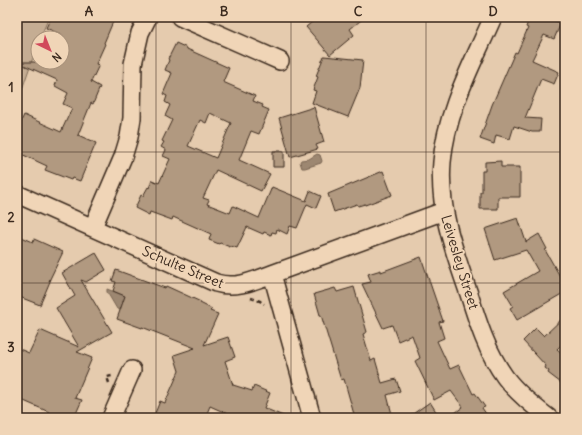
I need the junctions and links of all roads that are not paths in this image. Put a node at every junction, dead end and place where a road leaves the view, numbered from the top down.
1 (148, 17) edge
2 (180, 17) edge
3 (493, 17) edge
4 (280, 61) dead end
5 (17, 194) edge
6 (444, 211) junction
7 (94, 227) junction
8 (272, 274) junction
9 (132, 370) dead end
10 (111, 418) edge
11 (312, 418) edge
12 (549, 418) edge

1 - 7 street
2 - 4 street
3 - 6 street, Leivesley Street
5 - 7 street, Schulte Street
6 - 8 street, Schulte Street
6 - 12 street, Leivesley Street
7 - 8 street, Schulte Street
8 - 11 street
9 - 10 street

